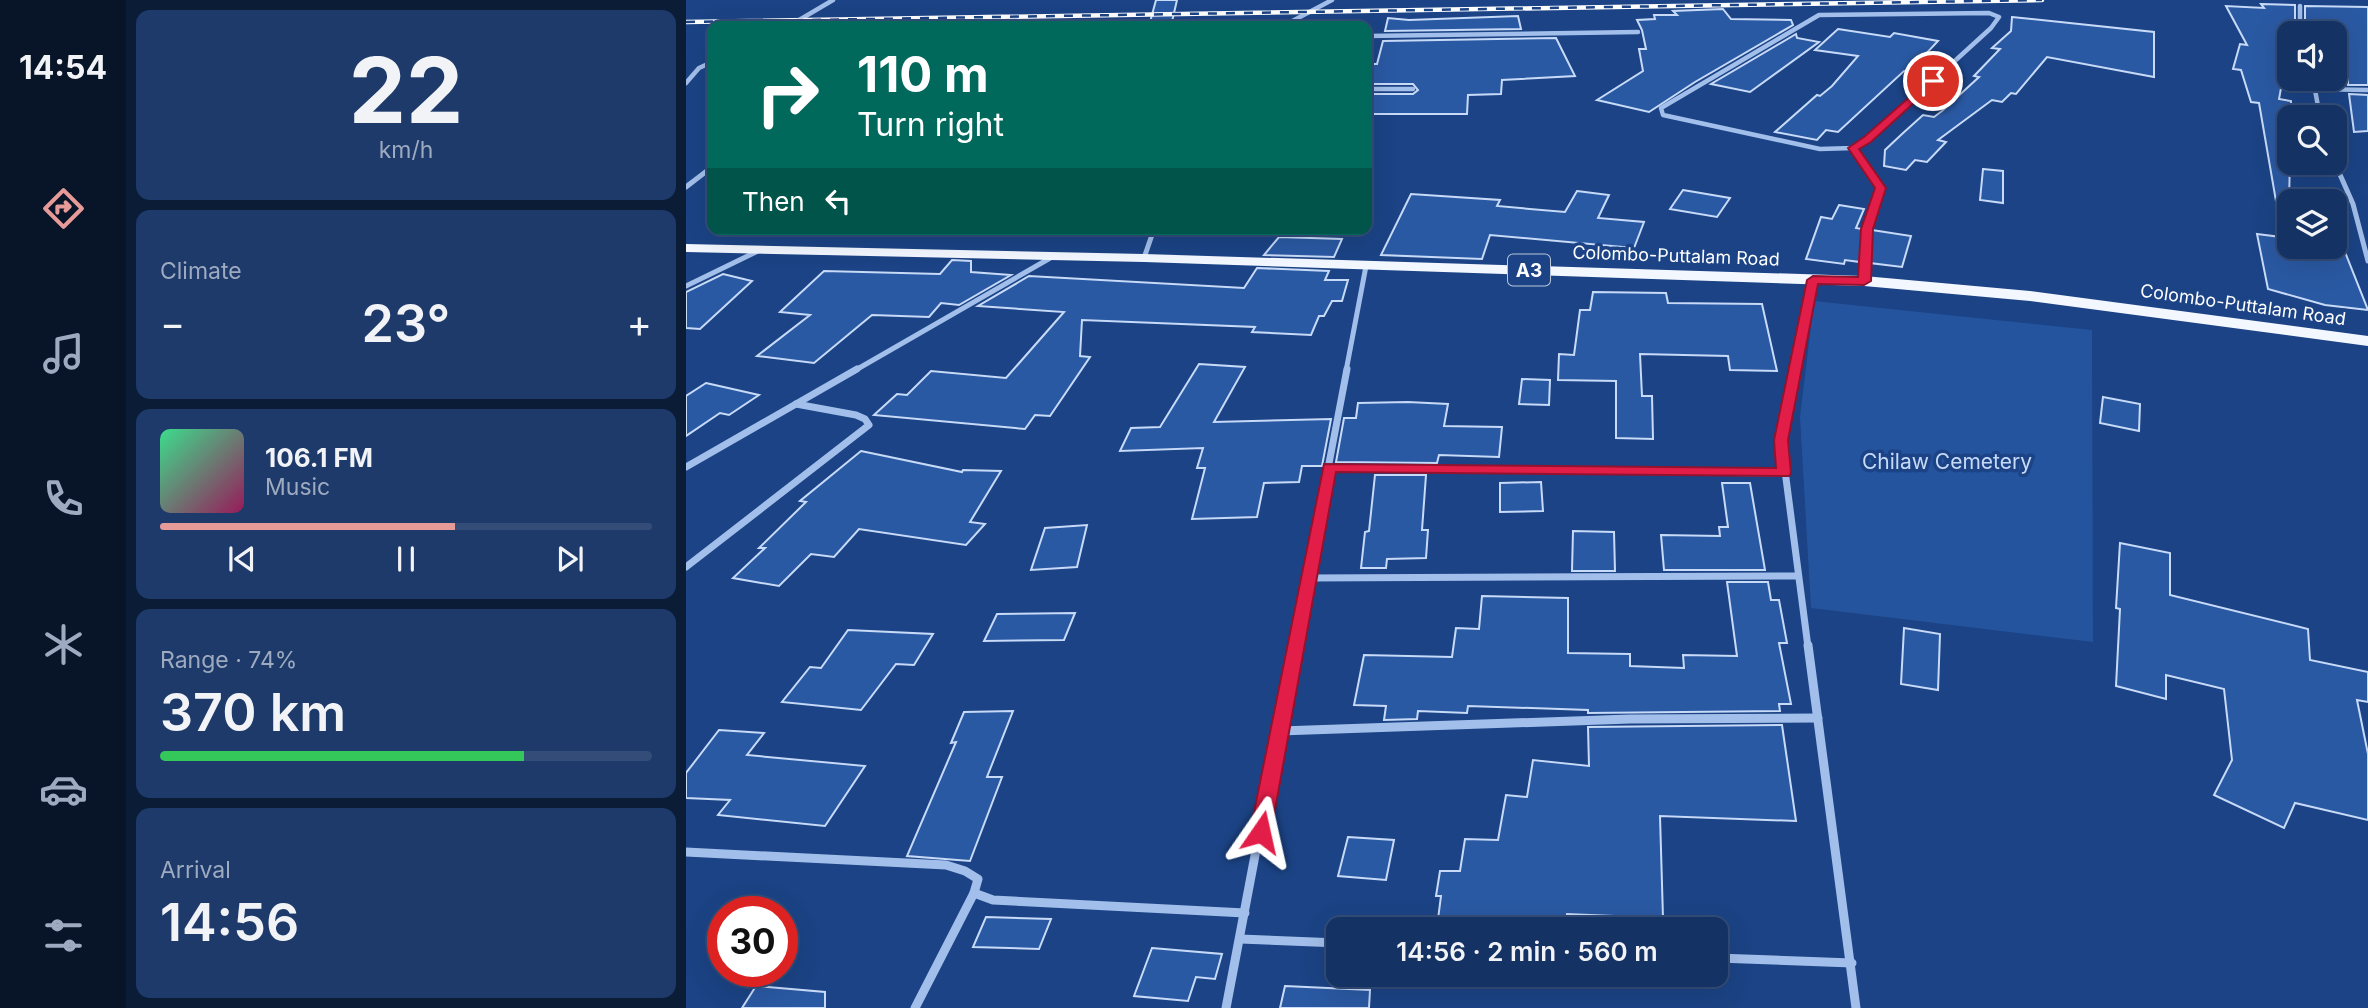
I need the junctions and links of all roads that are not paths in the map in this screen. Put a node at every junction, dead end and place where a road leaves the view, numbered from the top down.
1 (833, 0) edge
2 (1332, 0) edge
3 (2300, 6) dead end
4 (797, 21) edge
5 (1292, 21) edge
6 (2300, 21) edge
7 (1638, 32) dead end
8 (1372, 36) edge
9 (707, 64) edge
10 (686, 83) edge
11 (1372, 89) edge
12 (1413, 89) dead end
13 (2347, 90) edge
14 (2368, 90) edge
15 (1853, 148) junction
16 (707, 171) edge
17 (2340, 175) edge
18 (686, 187) edge
19 (1152, 235) edge
20 (686, 248) edge
21 (761, 249) junction
22 (1052, 257) junction
23 (1144, 258) junction
24 (2368, 261) edge
25 (1367, 266) junction
26 (1813, 280) junction
27 (1864, 281) junction
28 (686, 286) edge
29 (2368, 341) edge
30 (795, 404) junction
31 (686, 467) edge
32 (1329, 468) junction
33 (1784, 473) junction
34 (686, 567) edge
35 (1798, 576) junction
36 (1309, 578) junction
37 (1818, 718) junction
38 (1280, 731) junction
39 (686, 852) edge
40 (974, 892) junction
41 (1245, 913) junction
42 (1240, 939) junction
43 (1326, 942) edge
44 (1728, 958) edge
45 (1852, 963) junction
46 (915, 1008) edge
47 (1226, 1008) edge
48 (1856, 1008) edge

1 - 4 street
2 - 5 street
3 - 6 street
7 - 8 street
9 - 10 street
11 - 12 street
13 - 14 street
15 - 15 street
15 - 27 street
16 - 18 street
17 - 24 street
19 - 23 street
20 - 21 highway, Colombo-Puttalam Road / A3
21 - 22 highway, Colombo-Puttalam Road / A3
21 - 28 street
22 - 23 highway, Colombo-Puttalam Road / A3
22 - 30 street
23 - 25 highway, Colombo-Puttalam Road / A3
25 - 26 highway, Colombo-Puttalam Road / A3
25 - 32 street
26 - 27 highway, Colombo-Puttalam Road / A3
26 - 33 street
27 - 29 highway, Colombo-Puttalam Road / A3
30 - 31 street
30 - 34 street
32 - 33 street
32 - 36 street
33 - 35 street
35 - 36 street
35 - 37 street
36 - 38 street
37 - 38 street
37 - 45 street
38 - 41 street
39 - 40 street
40 - 41 street
40 - 46 street
41 - 42 street
42 - 43 street
42 - 47 street
44 - 45 street
45 - 48 street

